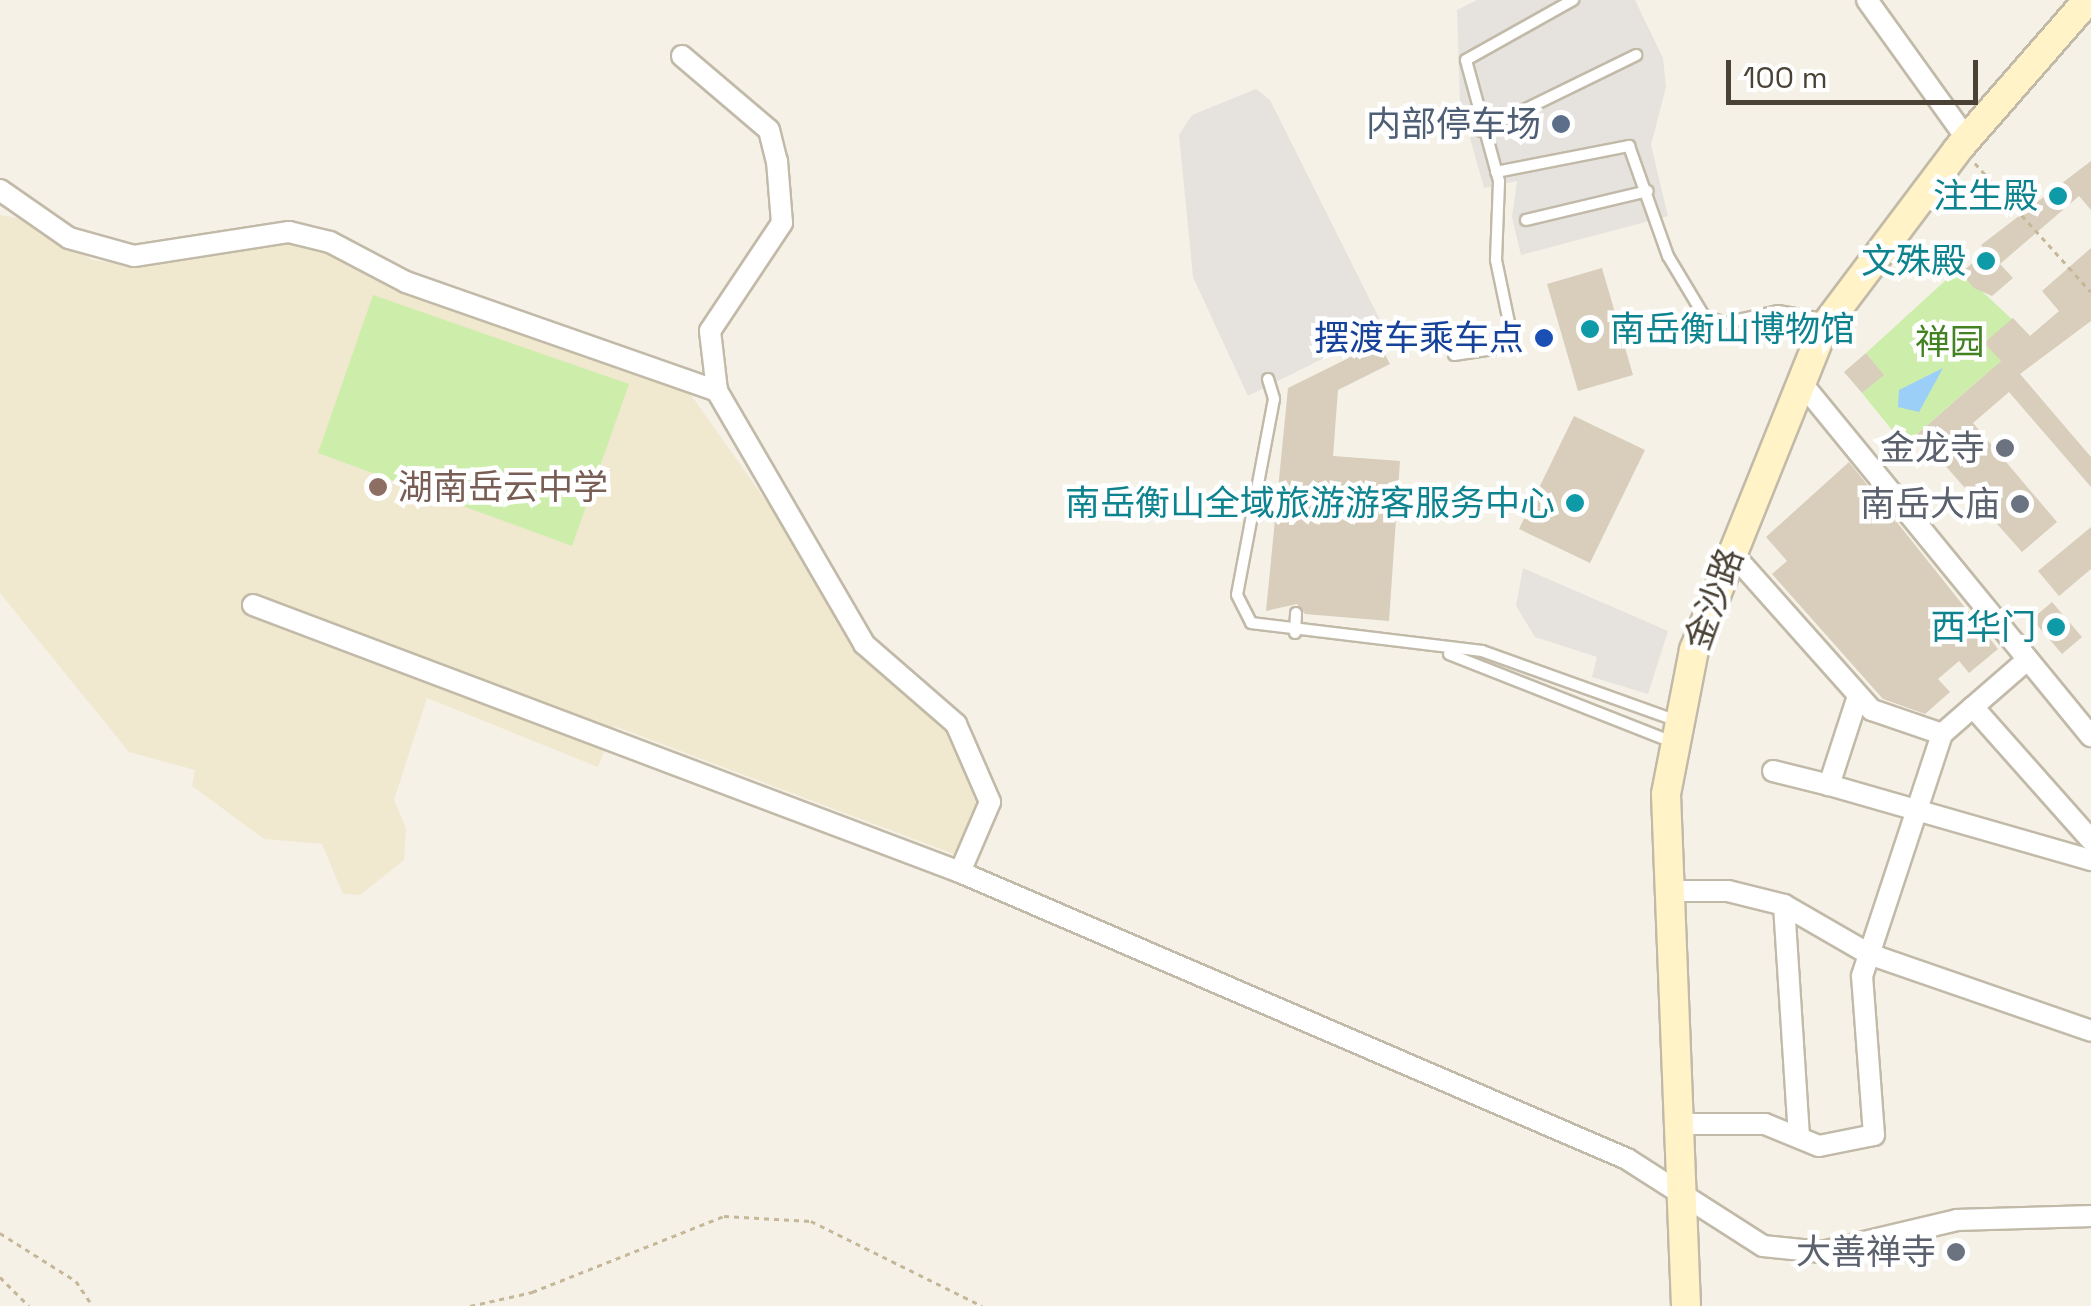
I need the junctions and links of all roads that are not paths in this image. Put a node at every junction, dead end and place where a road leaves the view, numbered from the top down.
1 (1572, 0) edge
2 (1867, 0) edge
3 (2088, 0) edge
4 (1636, 55) dead end
5 (682, 56) dead end
6 (1481, 131) junction
7 (1963, 144) junction
8 (1496, 172) junction
9 (0, 190) edge
10 (1648, 191) junction
11 (1526, 220) dead end
12 (1829, 320) junction
13 (1454, 356) dead end
14 (1268, 379) dead end
15 (1800, 381) junction
16 (716, 390) junction
17 (1731, 552) junction
18 (253, 604) dead end
19 (1296, 613) dead end
20 (1295, 633) junction
21 (1448, 654) junction
22 (2027, 660) junction
23 (1858, 696) junction
24 (1973, 708) junction
25 (1672, 731) junction
26 (1942, 734) junction
27 (2091, 736) edge
28 (1773, 771) dead end
29 (1829, 785) junction
30 (1914, 810) junction
31 (2091, 840) edge
32 (2091, 860) edge
33 (960, 872) junction
34 (1668, 891) junction
35 (1784, 905) junction
36 (1870, 954) junction
37 (2091, 1030) edge
38 (1681, 1124) junction
39 (1799, 1134) junction
40 (1682, 1194) junction
41 (2091, 1216) edge
42 (1686, 1306) edge

1 - 6 lane
2 - 7 street
3 - 7 main road, 金沙路
4 - 6 lane
5 - 16 street
6 - 8 lane
7 - 12 main road, 金沙路
8 - 10 lane
8 - 13 lane
9 - 16 street
10 - 11 lane
10 - 12 lane
12 - 15 main road, 金沙路
14 - 20 lane
15 - 17 main road, 金沙路
15 - 22 street
16 - 33 street
17 - 23 street
17 - 25 main road, 金沙路
18 - 33 street
19 - 20 lane
20 - 21 lane
21 - 25 lane
21 - 25 lane
22 - 24 street
22 - 27 street
23 - 26 street
23 - 29 street
24 - 26 street
24 - 31 street
25 - 34 main road, 金沙路
26 - 30 street
28 - 29 street
29 - 30 street
30 - 32 street
30 - 36 street
33 - 40 street
34 - 35 street
34 - 38 main road, 金沙路
35 - 36 street
35 - 39 street
36 - 37 street
36 - 39 street
38 - 39 street
38 - 40 main road, 金沙路
40 - 41 street
40 - 42 main road, 金沙路

